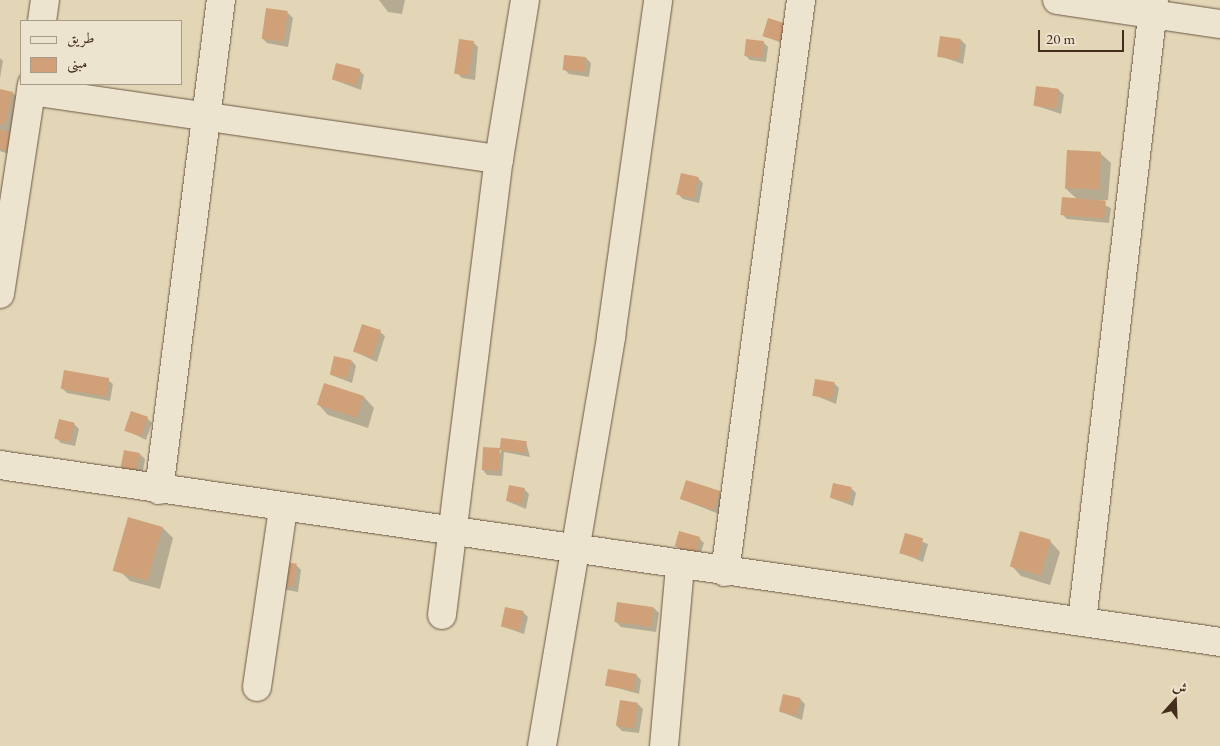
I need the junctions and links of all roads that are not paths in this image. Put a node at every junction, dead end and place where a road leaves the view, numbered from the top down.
1 (45, 0) edge
2 (221, 0) edge
3 (525, 0) edge
4 (658, 0) edge
5 (801, 0) edge
6 (1057, 0) edge
7 (1153, 7) edge
8 (42, 20) edge
9 (1220, 24) edge
10 (32, 87) edge
11 (204, 115) junction
12 (499, 159) junction
13 (0, 294) edge
14 (0, 465) edge
15 (159, 490) junction
16 (284, 508) junction
17 (453, 533) junction
18 (574, 551) junction
19 (680, 566) junction
20 (724, 572) junction
21 (442, 615) dead end
22 (1082, 621) junction
23 (1220, 642) edge
24 (257, 687) dead end
25 (542, 746) edge
26 (664, 746) edge

1 - 8 street
2 - 11 street
3 - 12 street
4 - 18 street
5 - 20 street
6 - 7 street
7 - 9 street
7 - 22 street
10 - 11 street
10 - 13 street
11 - 12 street
11 - 15 street
12 - 17 street
14 - 15 street
15 - 16 street
16 - 17 street
16 - 24 street
17 - 18 street
17 - 21 street
18 - 19 street
18 - 25 street
19 - 20 street
19 - 26 street
20 - 22 street
22 - 23 street

